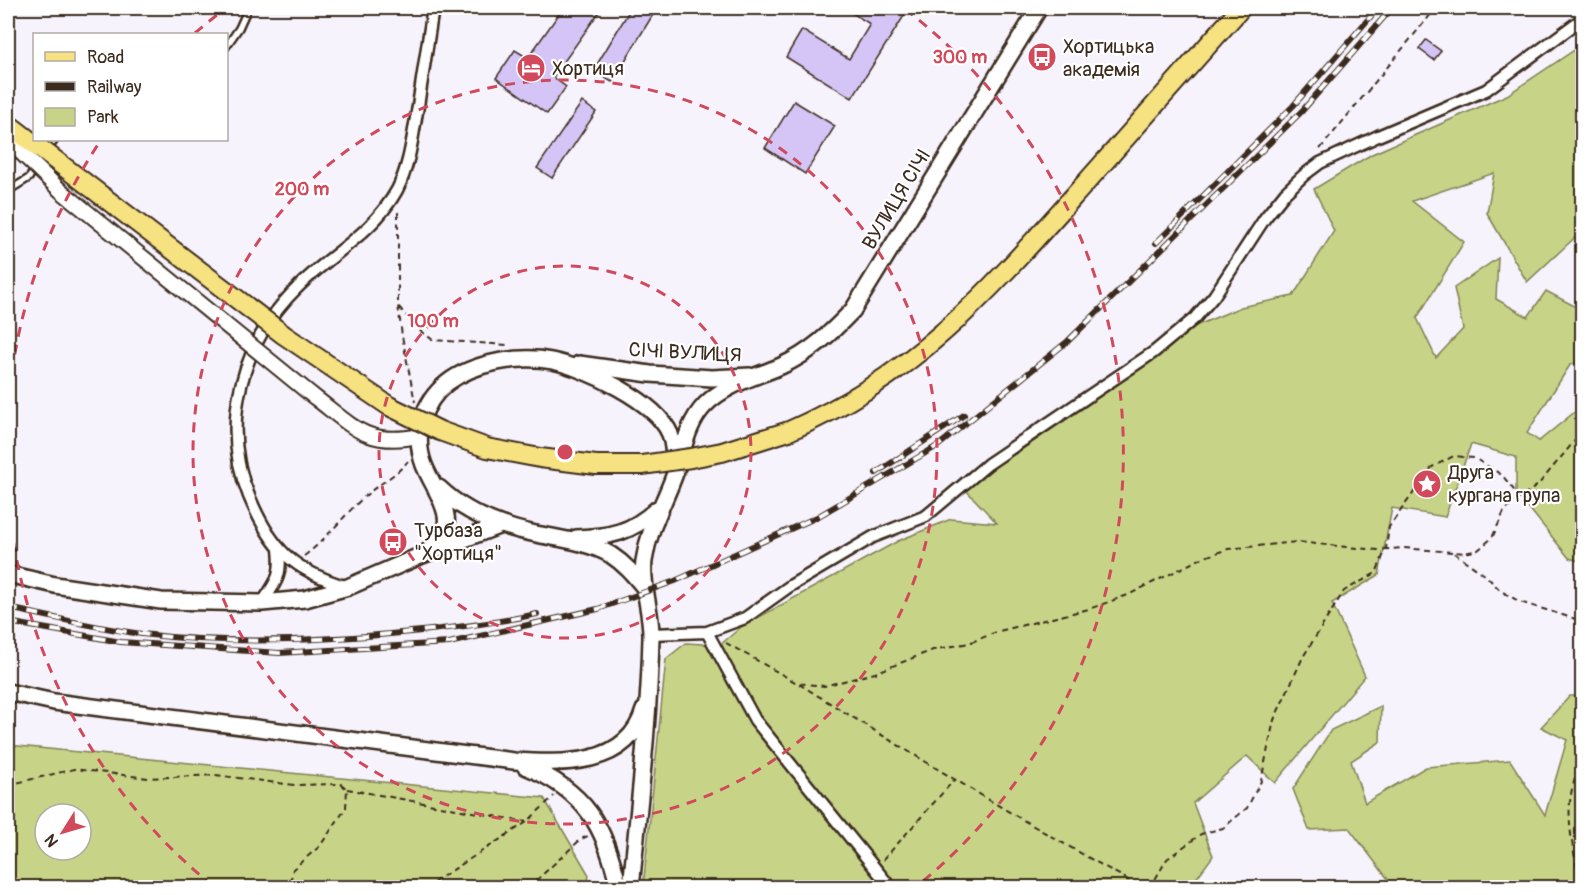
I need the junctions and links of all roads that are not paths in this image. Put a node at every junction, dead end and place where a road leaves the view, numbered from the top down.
1 (248, 8) edge
2 (433, 8) edge
3 (1038, 8) edge
4 (1241, 8) edge
5 (1582, 19) edge
6 (228, 44) edge
7 (8, 124) edge
8 (8, 140) edge
9 (54, 141) edge
10 (8, 191) edge
11 (553, 362) junction
12 (754, 376) junction
13 (419, 437) junction
14 (675, 475) junction
15 (434, 483) junction
16 (660, 507) junction
17 (501, 525) junction
18 (562, 539) junction
19 (279, 549) junction
20 (420, 556) junction
21 (8, 574) edge
22 (348, 587) junction
23 (644, 587) junction
24 (262, 603) junction
25 (707, 632) junction
26 (651, 633) junction
27 (8, 692) edge
28 (649, 693) junction
29 (514, 761) junction
30 (619, 888) edge
31 (631, 888) edge
32 (891, 888) edge

1 - 6 lane
2 - 19 street
3 - 12 main road, ВУЛИЦЯ СІЧІ
4 - 7 main road, bridge
5 - 25 street
8 - 13 street, bridge
9 - 10 lane
11 - 12 main road, СІЧІ ВУЛИЦЯ
11 - 13 main road
11 - 14 main road
12 - 14 main road, СІЧІ ВУЛИЦЯ
13 - 15 main road
14 - 16 main road, СІЧІ ВУЛИЦЯ
15 - 17 main road
15 - 20 main road
16 - 18 main road
16 - 23 main road, СІЧІ ВУЛИЦЯ
17 - 18 main road
17 - 20 main road
18 - 23 main road
19 - 22 street
19 - 24 street
20 - 22 main road
21 - 24 main road
22 - 24 main road
23 - 26 main road, СІЧІ ВУЛИЦЯ
25 - 26 street
25 - 32 street
26 - 28 main road, СІЧІ ВУЛИЦЯ
27 - 29 main road
28 - 29 main road
28 - 31 main road
29 - 30 main road

